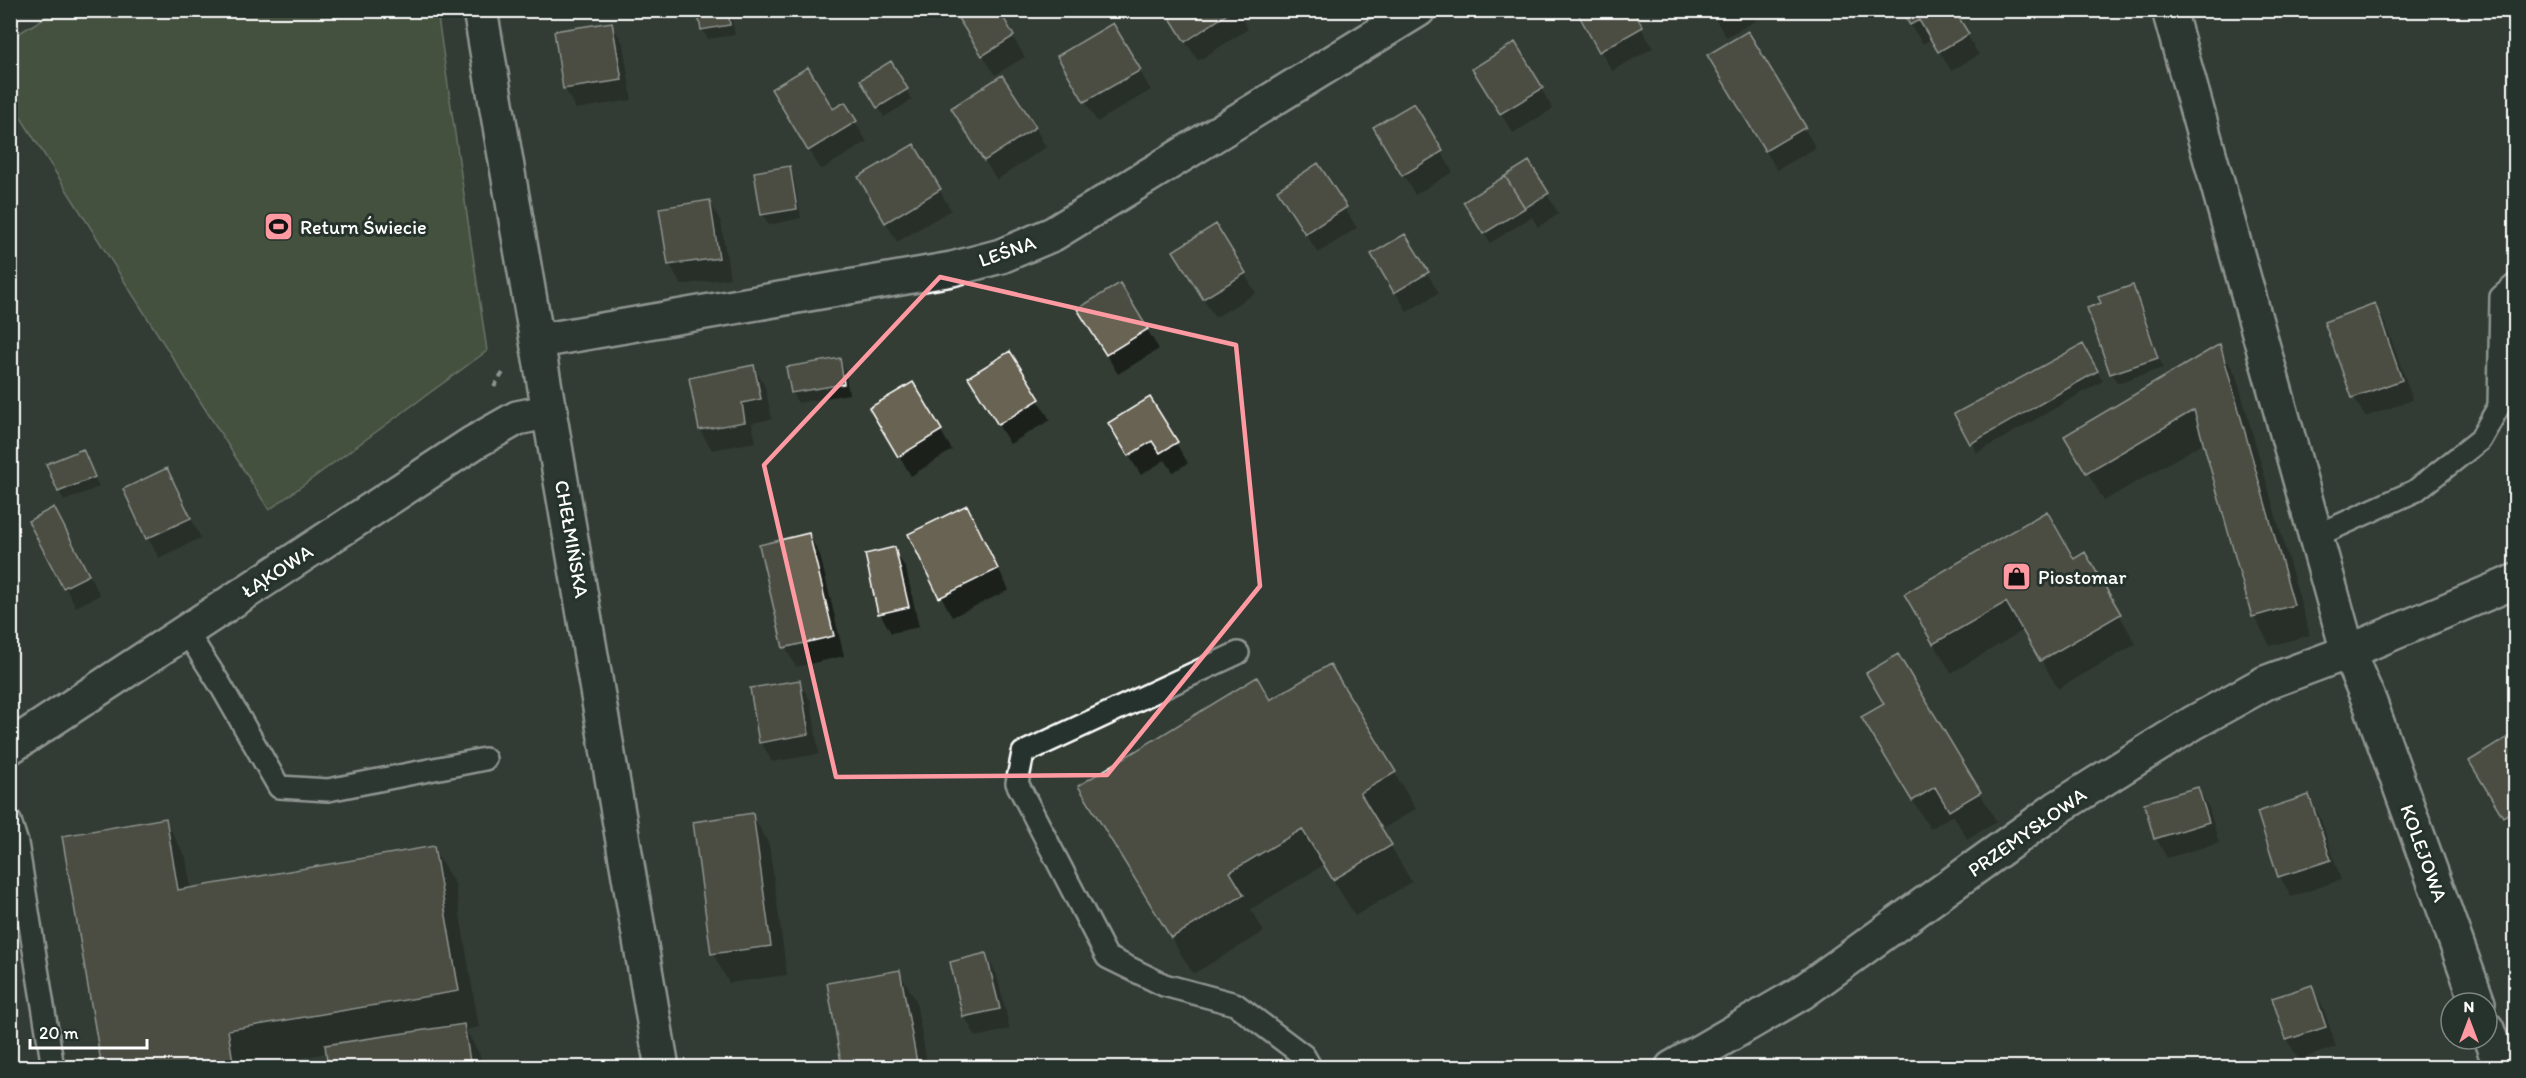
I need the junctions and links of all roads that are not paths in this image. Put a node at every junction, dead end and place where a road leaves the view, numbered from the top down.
1 (480, 10) edge
2 (1418, 10) edge
3 (2169, 10) edge
4 (2516, 284) edge
5 (538, 341) junction
6 (551, 411) junction
7 (2316, 536) junction
8 (2516, 581) edge
9 (186, 631) junction
10 (2348, 652) junction
11 (1238, 653) dead end
12 (10, 747) edge
13 (485, 759) dead end
14 (10, 822) edge
15 (2474, 991) edge
16 (2495, 1051) edge
17 (53, 1068) edge
18 (662, 1068) edge
19 (1311, 1068) edge
20 (1672, 1068) edge
21 (2501, 1068) edge

1 - 5 street, CHEŁMIŃSKA
2 - 5 street, LEŚNA
3 - 7 street
4 - 7 lane
5 - 6 street, CHEŁMIŃSKA
6 - 9 street, ŁĄKOWA
6 - 18 street, CHEŁMIŃSKA
7 - 10 street
8 - 10 street, PRZEMYSŁOWA
9 - 12 street, ŁĄKOWA
9 - 13 lane
10 - 15 street, KOLEJOWA
10 - 20 street, PRZEMYSŁOWA
11 - 19 lane
14 - 17 lane
16 - 21 street

